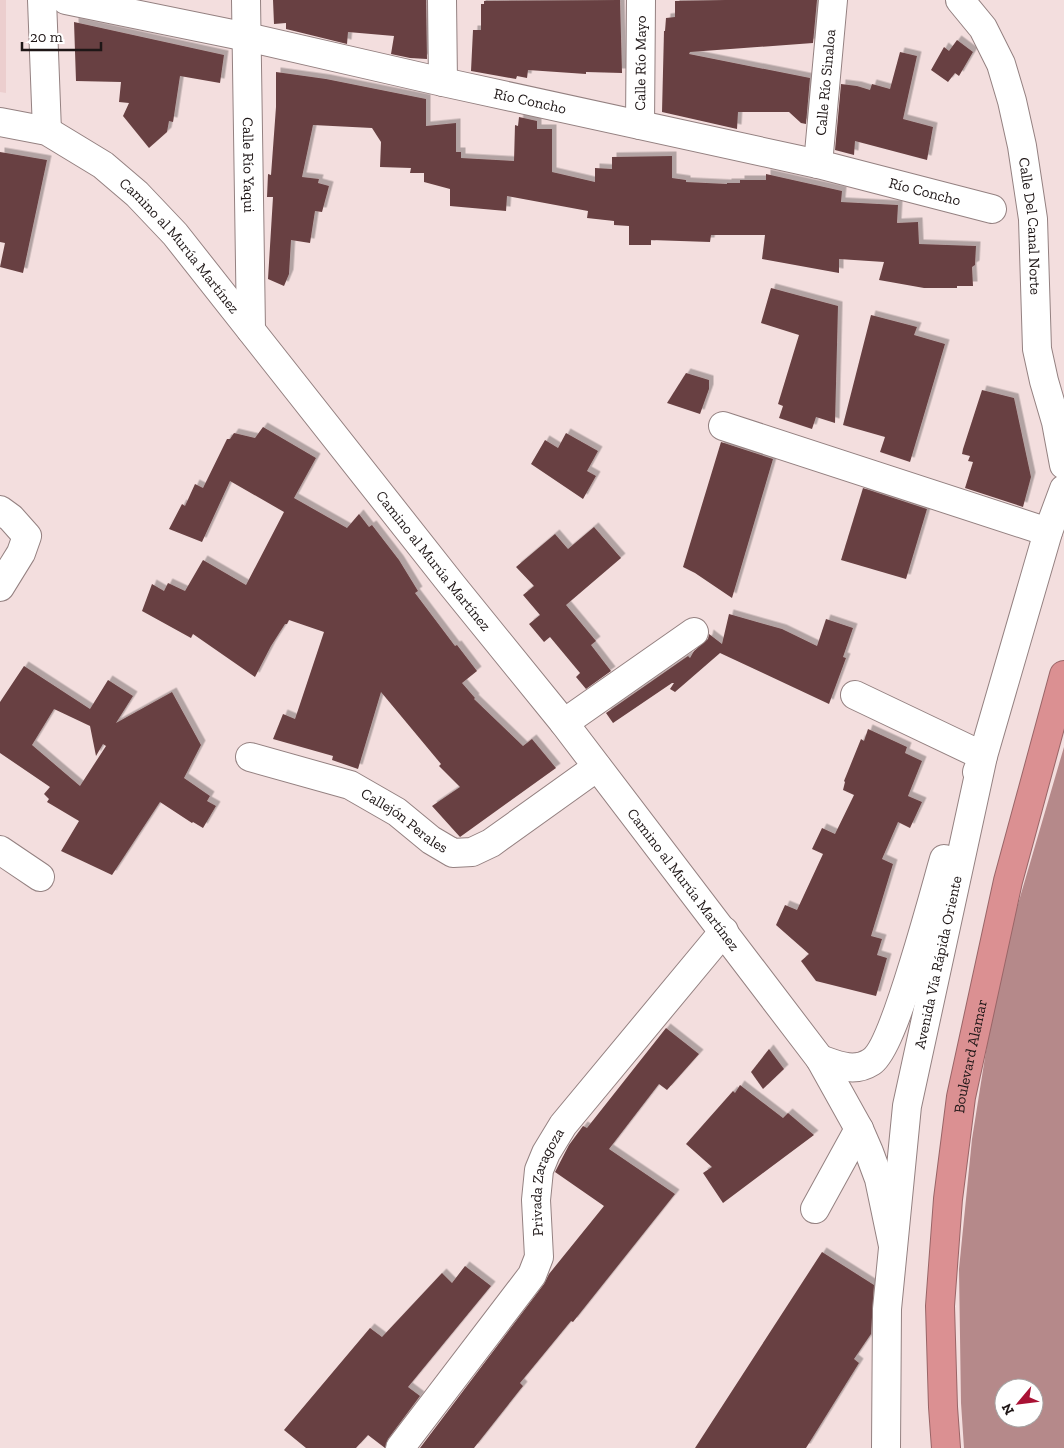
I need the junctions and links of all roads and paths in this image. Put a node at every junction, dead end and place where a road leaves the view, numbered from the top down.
1 (42, 0) edge
2 (66, 0) edge
3 (246, 0) edge
4 (442, 0) edge
5 (642, 0) edge
6 (833, 0) edge
7 (960, 0) edge
8 (247, 37) junction
9 (443, 82) junction
10 (0, 122) edge
11 (640, 125) junction
12 (47, 131) junction
13 (818, 164) junction
14 (992, 209) dead end
15 (251, 330) junction
16 (723, 426) dead end
17 (1064, 465) edge
18 (1064, 489) edge
19 (0, 510) edge
20 (1048, 532) junction
21 (0, 587) edge
22 (694, 632) dead end
23 (1064, 675) edge
24 (855, 695) dead end
25 (564, 723) junction
26 (983, 756) junction
27 (250, 757) dead end
28 (597, 767) junction
29 (0, 850) edge
30 (40, 877) dead end
31 (724, 931) junction
32 (820, 1059) junction
33 (859, 1129) junction
34 (816, 1209) dead end
35 (893, 1246) junction
36 (882, 1443) edge
37 (400, 1448) edge
38 (946, 1448) edge

1 - 12 street
2 - 8 street, Río Concho
3 - 8 street, Calle Río Yaqui
4 - 9 street
5 - 11 street, Calle Río Mayo
6 - 13 street, Calle Río Sinaloa
7 - 17 street, Calle Del Canal Norte
8 - 9 street, Río Concho
8 - 15 street, Calle Río Yaqui
9 - 11 street, Río Concho
10 - 12 street, Camino al Murúa Martínez
11 - 13 street, Río Concho
12 - 15 street, Camino al Murúa Martínez
13 - 14 street, Río Concho
15 - 25 street, Camino al Murúa Martínez
16 - 20 street
18 - 20 street, Avenida Vía Rápida Oriente
19 - 21 street
20 - 26 street, Avenida Vía Rápida Oriente
22 - 25 street
23 - 38 highway, Boulevard Alamar
24 - 26 street
25 - 28 street, Camino al Murúa Martínez
26 - 32 street
26 - 35 street, Avenida Vía Rápida Oriente
27 - 28 street, Callejón Perales
28 - 31 street, Camino al Murúa Martínez
29 - 30 street
31 - 32 street, Camino al Murúa Martínez
31 - 37 street, Privada Zaragoza
32 - 33 street, Camino al Murúa Martínez
33 - 34 street
33 - 35 street, Camino al Murúa Martínez
35 - 36 street, Avenida Vía Rápida Oriente

